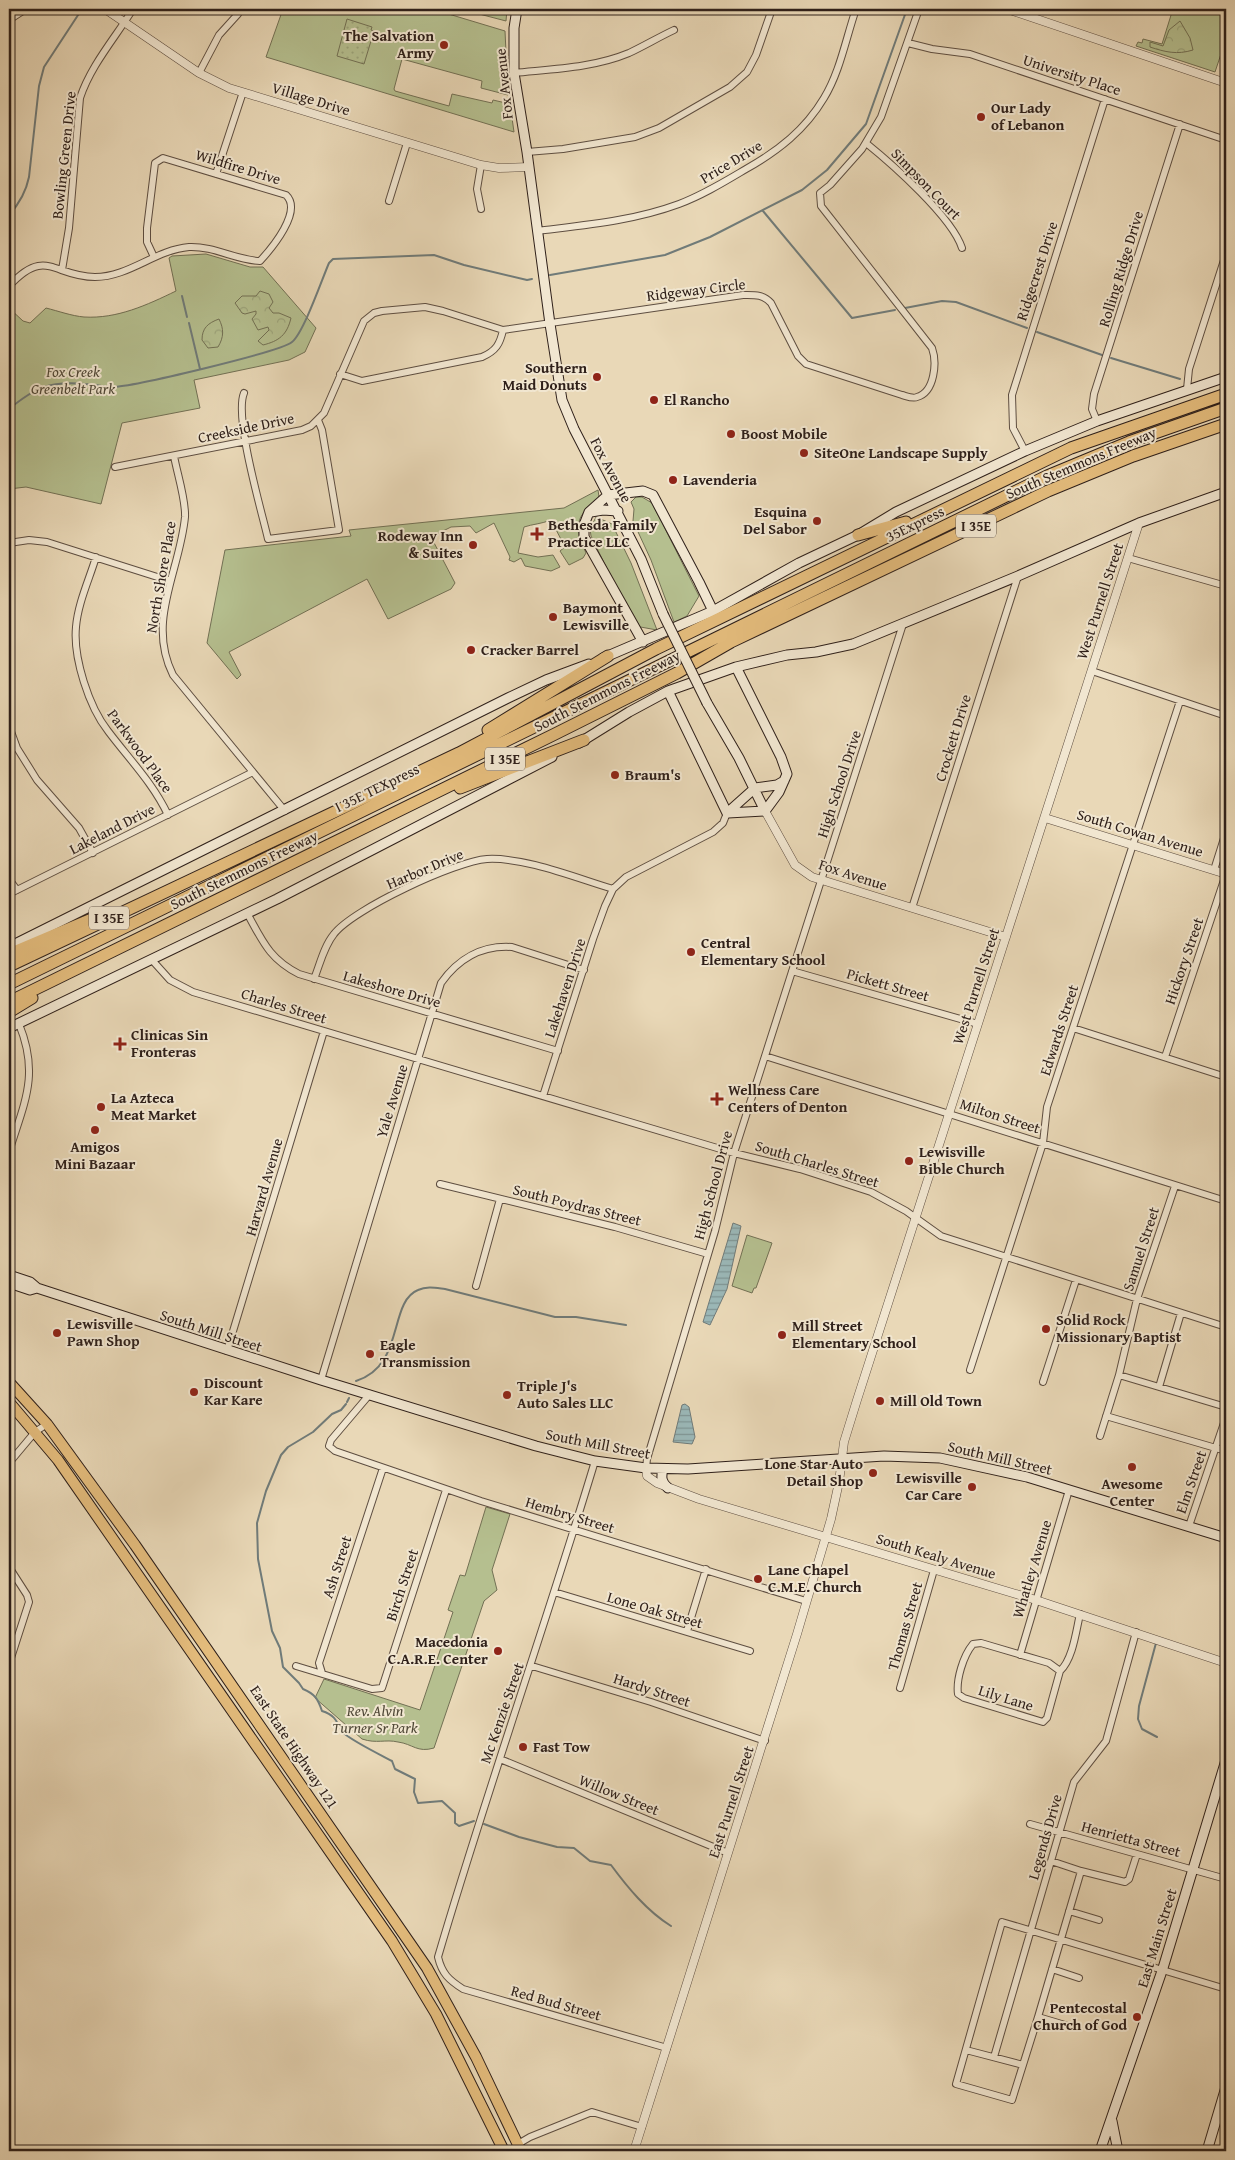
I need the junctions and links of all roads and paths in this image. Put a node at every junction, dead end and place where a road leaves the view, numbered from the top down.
1 (26, 9) edge
2 (105, 9) edge
3 (133, 9) edge
4 (517, 9) edge
5 (772, 9) edge
6 (856, 9) edge
7 (919, 9) edge
8 (1007, 9) edge
9 (238, 14) dead end
10 (9, 20) edge
11 (124, 22) junction
12 (674, 30) dead end
13 (908, 42) junction
14 (198, 73) junction
15 (514, 73) junction
16 (1226, 83) edge
17 (243, 92) junction
18 (1105, 99) junction
19 (1180, 124) junction
20 (1226, 140) edge
21 (407, 143) junction
22 (866, 143) junction
23 (527, 152) junction
24 (481, 165) junction
25 (529, 167) junction
26 (216, 174) junction
27 (389, 201) dead end
28 (481, 209) dead end
29 (537, 231) junction
30 (962, 248) dead end
31 (1226, 254) edge
32 (154, 257) junction
33 (62, 270) junction
34 (1223, 274) edge
35 (9, 286) edge
36 (550, 324) junction
37 (503, 330) junction
38 (340, 374) junction
39 (1226, 377) edge
40 (1187, 389) junction
41 (244, 393) dead end
42 (1226, 394) edge
43 (1226, 408) edge
44 (318, 420) junction
45 (1097, 421) junction
46 (1226, 424) edge
47 (246, 441) junction
48 (1025, 452) junction
49 (174, 456) junction
50 (115, 467) dead end
51 (631, 492) junction
52 (1226, 492) edge
53 (608, 495) junction
54 (618, 511) junction
55 (589, 512) junction
56 (918, 521) junction
57 (1139, 523) junction
58 (858, 535) junction
59 (9, 543) edge
60 (96, 557) junction
61 (1128, 558) junction
62 (1018, 576) junction
63 (170, 581) junction
64 (1226, 586) edge
65 (713, 611) junction
66 (902, 624) junction
67 (643, 642) junction
68 (608, 656) junction
69 (736, 667) junction
70 (650, 670) joint
71 (1092, 671) junction
72 (668, 692) junction
73 (1180, 701) junction
74 (1226, 716) edge
75 (9, 726) edge
76 (584, 740) junction
77 (459, 753) junction
78 (253, 772) junction
79 (784, 781) junction
80 (755, 788) junction
81 (284, 811) junction
82 (766, 811) junction
83 (728, 813) junction
84 (168, 815) junction
85 (1045, 818) junction
86 (1226, 832) edge
87 (332, 843) junction
88 (1133, 845) junction
89 (93, 853) junction
90 (1214, 870) junction
91 (208, 871) junction
92 (1226, 874) edge
93 (9, 879) edge
94 (822, 880) junction
95 (613, 889) junction
96 (17, 890) junction
97 (9, 894) edge
98 (912, 908) junction
99 (247, 913) junction
100 (1006, 937) junction
101 (9, 947) edge
102 (120, 947) junction
103 (9, 954) edge
104 (152, 960) junction
105 (9, 966) edge
106 (584, 970) junction
107 (792, 971) junction
108 (314, 979) junction
109 (9, 984) edge
110 (9, 1002) edge
111 (9, 1012) edge
112 (432, 1013) junction
113 (19, 1024) junction
114 (978, 1024) junction
115 (9, 1028) edge
116 (1073, 1028) junction
117 (324, 1030) junction
118 (558, 1051) junction
119 (765, 1056) junction
120 (1165, 1057) junction
121 (418, 1059) junction
122 (1226, 1077) edge
123 (543, 1096) junction
124 (949, 1112) junction
125 (1043, 1143) junction
126 (9, 1152) edge
127 (734, 1153) junction
128 (440, 1184) dead end
129 (1175, 1186) junction
130 (500, 1199) junction
131 (1226, 1201) edge
132 (915, 1218) junction
133 (708, 1254) junction
134 (1006, 1257) junction
135 (9, 1275) edge
136 (1076, 1280) junction
137 (9, 1283) edge
138 (476, 1286) dead end
139 (37, 1288) junction
140 (1137, 1299) junction
141 (1181, 1313) junction
142 (1226, 1327) edge
143 (227, 1351) junction
144 (970, 1370) dead end
145 (1119, 1375) junction
146 (321, 1380) junction
147 (9, 1382) edge
148 (1043, 1382) dead end
149 (1159, 1387) junction
150 (370, 1394) junction
151 (9, 1402) edge
152 (1226, 1407) edge
153 (1106, 1416) junction
154 (1226, 1417) edge
155 (47, 1424) junction
156 (35, 1432) junction
157 (1100, 1436) dead end
158 (1216, 1448) junction
159 (1226, 1452) edge
160 (841, 1458) junction
161 (595, 1461) junction
162 (9, 1463) edge
163 (383, 1468) junction
164 (646, 1468) junction
165 (663, 1469) junction
166 (668, 1488) junction
167 (446, 1490) junction
168 (1069, 1490) junction
169 (117, 1520) junction
170 (1189, 1526) junction
171 (104, 1529) junction
172 (575, 1529) junction
173 (825, 1536) junction
174 (1226, 1538) edge
175 (9, 1566) edge
176 (706, 1569) junction
177 (934, 1570) junction
178 (554, 1592) junction
179 (1036, 1600) junction
180 (806, 1601) junction
181 (1080, 1614) junction
182 (187, 1618) junction
183 (172, 1626) junction
184 (687, 1631) junction
185 (1136, 1632) junction
186 (750, 1650) dead end
187 (1020, 1655) junction
188 (1226, 1662) edge
189 (9, 1664) edge
190 (296, 1666) dead end
191 (532, 1666) junction
192 (224, 1671) junction
193 (1060, 1672) junction
194 (322, 1673) junction
195 (210, 1682) junction
196 (900, 1688) dead end
197 (765, 1741) junction
198 (500, 1760) junction
199 (1226, 1760) edge
200 (1030, 1824) dead end
201 (1060, 1832) junction
202 (728, 1853) junction
203 (1137, 1854) junction
204 (1051, 1861) junction
205 (1192, 1869) junction
206 (1081, 1871) junction
207 (1226, 1879) edge
208 (1069, 1911) junction
209 (1099, 1920) dead end
210 (1031, 1930) junction
211 (1060, 1938) junction
212 (427, 1968) junction
213 (1162, 1968) junction
214 (1052, 1969) junction
215 (443, 1973) joint
216 (413, 1975) junction
217 (1079, 1978) dead end
218 (1226, 1989) edge
219 (1038, 2017) junction
220 (1064, 2026) dead end
221 (667, 2048) junction
222 (966, 2050) junction
223 (994, 2057) junction
224 (1023, 2065) junction
225 (1226, 2087) edge
226 (1112, 2118) junction
227 (642, 2126) junction
228 (520, 2148) edge
229 (504, 2151) edge
230 (634, 2151) edge
231 (1100, 2151) edge
232 (1118, 2151) edge
233 (1207, 2151) edge

1 - 10 street
2 - 11 street, Village Drive
3 - 11 street, Bowling Green Drive
4 - 15 main road, Fox Avenue
5 - 23 street
6 - 29 street, Price Drive
7 - 13 street
8 - 16 street
9 - 14 street
11 - 14 street, Village Drive
11 - 33 street, Bowling Green Drive
12 - 15 street
13 - 18 street, University Place
13 - 22 street
14 - 17 street, Village Drive
15 - 23 main road, Fox Avenue
17 - 21 street, Village Drive
17 - 26 street
18 - 19 street, University Place
18 - 48 street, Ridgecrest Drive
19 - 20 street, University Place
19 - 45 street, Rolling Ridge Drive
21 - 24 street, Village Drive
21 - 27 street
22 - 30 street, Simpson Court
22 - 36 street, Ridgeway Circle
23 - 25 main road, Fox Avenue
24 - 25 street, Village Drive
24 - 28 street
25 - 29 main road, Fox Avenue
26 - 32 street, Wildfire Drive
26 - 32 street, Wildfire Drive
29 - 36 main road, Fox Avenue
31 - 34 street
32 - 33 street, Wildfire Drive
33 - 35 street, Wildfire Drive
34 - 40 street
36 - 37 street
36 - 53 main road, Fox Avenue
37 - 38 street
37 - 38 street
38 - 44 street
39 - 40 main road, South Stemmons Freeway
40 - 45 main road, South Stemmons Freeway
41 - 47 street
42 - 56 highway, South Stemmons Freeway / I 35E
43 - 70 highway, 35Express
44 - 47 street, Creekside Drive
44 - 47 street
45 - 48 main road, South Stemmons Freeway
46 - 87 highway, South Stemmons Freeway / I 35E
47 - 49 street, Creekside Drive
48 - 58 main road, South Stemmons Freeway
49 - 50 street, Creekside Drive
49 - 63 street, North Shore Place
51 - 53 main road
51 - 54 main road
51 - 65 main road
52 - 57 main road, South Stemmons Freeway
53 - 54 main road, Fox Avenue
53 - 55 main road
54 - 55 main road
54 - 80 main road, Fox Avenue, bridge
55 - 67 main road
56 - 58 highway
56 - 77 highway, South Stemmons Freeway / I 35E
57 - 61 street, West Purnell Street
57 - 62 main road, South Stemmons Freeway
58 - 65 main road, South Stemmons Freeway
59 - 60 street
60 - 63 street
60 - 84 street, Parkwood Place
61 - 64 street
61 - 71 street, West Purnell Street
62 - 66 main road, South Stemmons Freeway
62 - 98 street, Crockett Drive
63 - 78 street, North Shore Place
65 - 67 main road, South Stemmons Freeway
66 - 69 main road, South Stemmons Freeway
66 - 94 street, High School Drive
67 - 68 main road, South Stemmons Freeway
68 - 77 highway
68 - 81 main road, South Stemmons Freeway
69 - 72 main road, South Stemmons Freeway
69 - 79 main road
70 - 109 highway, I 35E TEXpress
71 - 73 street
71 - 85 street, West Purnell Street
72 - 76 main road, South Stemmons Freeway
72 - 83 main road
73 - 74 street
73 - 88 street, Edwards Street
75 - 89 street
76 - 87 highway
76 - 99 main road, South Stemmons Freeway
77 - 91 highway, South Stemmons Freeway / I 35E
78 - 81 street, North Shore Place
78 - 84 street, Lakeland Drive
79 - 80 main road
79 - 82 main road
80 - 82 main road, Fox Avenue
80 - 83 main road
81 - 101 main road, South Stemmons Freeway
82 - 83 main road
82 - 94 street, Fox Avenue
83 - 95 street
84 - 89 street, Lakeland Drive
85 - 88 street, South Cowan Avenue
85 - 100 street, West Purnell Street
86 - 90 street
87 - 102 highway, South Stemmons Freeway / I 35E
88 - 90 street, South Cowan Avenue
88 - 116 street, Edwards Street
89 - 96 street, Lakeland Drive
90 - 92 street, South Cowan Avenue
91 - 103 highway
91 - 105 highway, South Stemmons Freeway / I 35E
92 - 120 street, Hickory Street
93 - 96 street
94 - 98 street, Fox Avenue
94 - 107 street, High School Drive
95 - 106 street, Lakehaven Drive
95 - 108 street, Harbor Drive
96 - 97 street, Lakeland Drive
98 - 100 street, Fox Avenue
99 - 104 main road, South Stemmons Freeway
99 - 108 street, Lakeshore Drive
100 - 114 street, West Purnell Street
102 - 110 highway, South Stemmons Freeway / I 35E
102 - 111 highway
104 - 113 main road, South Stemmons Freeway
104 - 117 street, Charles Street
106 - 112 street, Yale Avenue
106 - 118 street, Lakehaven Drive
107 - 114 street, Pickett Street
107 - 119 street, High School Drive
108 - 112 street, Lakeshore Drive
112 - 118 street, Lakeshore Drive
112 - 121 street, Yale Avenue
113 - 115 main road, South Stemmons Freeway
113 - 126 street
114 - 124 street, West Purnell Street
116 - 120 street
116 - 125 street, Edwards Street
117 - 121 street, Charles Street
117 - 143 street, Harvard Avenue
118 - 123 street, Lakehaven Drive
119 - 124 street, Milton Street
119 - 127 street, High School Drive
120 - 122 street
121 - 123 street, South Charles Street
121 - 146 street, Yale Avenue
123 - 127 street, South Charles Street
124 - 125 street, Milton Street
124 - 132 street, West Purnell Street
125 - 129 street, Milton Street
125 - 134 street, Edwards Street
127 - 132 street, South Charles Street
127 - 133 street, High School Drive
128 - 130 street, South Poydras Street
129 - 131 street, Milton Street
129 - 140 street, Samuel Street
130 - 133 street, South Poydras Street
130 - 138 street
132 - 134 street, South Charles Street
132 - 160 street, West Purnell Street
133 - 164 street, High School Drive
134 - 136 street, South Charles Street
134 - 144 street, Edwards Street
135 - 139 main road, South Mill Street
136 - 140 street, South Charles Street
136 - 148 street
137 - 139 main road, South Mill Street
139 - 143 main road, South Mill Street
140 - 141 street, South Charles Street
140 - 145 street, Samuel Street
141 - 142 street, South Charles Street
141 - 149 street
143 - 146 main road, South Mill Street
145 - 149 street
145 - 153 street, Samuel Street
146 - 150 main road, South Mill Street
147 - 155 main road, East State Highway 121
149 - 152 street
150 - 161 main road, South Mill Street
150 - 163 street, Hembry Street
151 - 156 main road, East State Highway 121
153 - 157 street, Samuel Street
153 - 158 street
154 - 158 street, Elm Street
155 - 156 street
155 - 169 main road, East State Highway 121
156 - 162 street
156 - 171 main road, East State Highway 121
158 - 159 street
158 - 170 street, Elm Street
160 - 165 main road, South Mill Street
160 - 168 main road, South Mill Street
160 - 173 street, East Purnell Street
161 - 164 main road, South Mill Street
161 - 172 street, Mc Kenzie Street
163 - 167 street, Hembry Street
163 - 194 street, Ash Street
164 - 165 main road, South Mill Street
164 - 166 street, South Kealy Avenue
165 - 166 main road
166 - 173 street, South Kealy Avenue
167 - 172 street, Hembry Street
167 - 194 street, Birch Street
168 - 170 main road, South Mill Street
168 - 179 street, Whatley Avenue
169 - 171 main road
169 - 182 main road, East State Highway 121
170 - 174 main road, South Mill Street
171 - 183 main road, East State Highway 121
172 - 176 street, Hembry Street
172 - 178 street, Mc Kenzie Street
173 - 177 street, South Kealy Avenue
173 - 180 street, East Purnell Street
175 - 189 street
176 - 180 street, Hembry Street
176 - 184 street
177 - 179 street, South Kealy Avenue
177 - 196 street, Thomas Street
178 - 184 street, Lone Oak Street
178 - 191 street, Mc Kenzie Street
179 - 181 street, South Kealy Avenue
179 - 187 street, Whatley Avenue
180 - 197 street, East Purnell Street
181 - 185 street, South Kealy Avenue
181 - 193 street
182 - 183 main road
182 - 192 main road, East State Highway 121
183 - 195 main road, East State Highway 121
184 - 186 street, Lone Oak Street
185 - 188 street, South Kealy Avenue
185 - 201 street, Legends Drive
187 - 193 street, Lily Lane
187 - 193 street, Lily Lane
190 - 194 street
191 - 197 street, Hardy Street
191 - 198 street, Mc Kenzie Street
192 - 195 main road
192 - 212 main road, East State Highway 121
195 - 216 main road, East State Highway 121
197 - 202 street, East Purnell Street
198 - 202 street, Willow Street
198 - 215 street, Mc Kenzie Street
199 - 205 main road, East Main Street
200 - 201 street, Henrietta Street
201 - 203 street, Henrietta Street
201 - 204 street, Legends Drive
202 - 221 street, East Purnell Street
203 - 205 street, Henrietta Street
203 - 206 street
204 - 206 street
204 - 210 street, Legends Drive
205 - 207 street, Henrietta Street
205 - 213 main road, East Main Street
206 - 208 street
208 - 209 street
208 - 211 street
210 - 211 street
210 - 222 street
210 - 223 street, Legends Drive
211 - 213 street
211 - 214 street
212 - 216 main road
212 - 228 main road, East State Highway 121
213 - 218 street
213 - 226 main road, East Main Street
214 - 217 street
214 - 219 street
215 - 221 street, Red Bud Street
216 - 229 main road, East State Highway 121
219 - 220 street
219 - 224 street
221 - 227 street, East Purnell Street
222 - 223 street
222 - 224 street
223 - 224 street
225 - 233 main road
226 - 231 main road, East Main Street
226 - 232 main road
227 - 228 street
227 - 230 street, East Purnell Street

